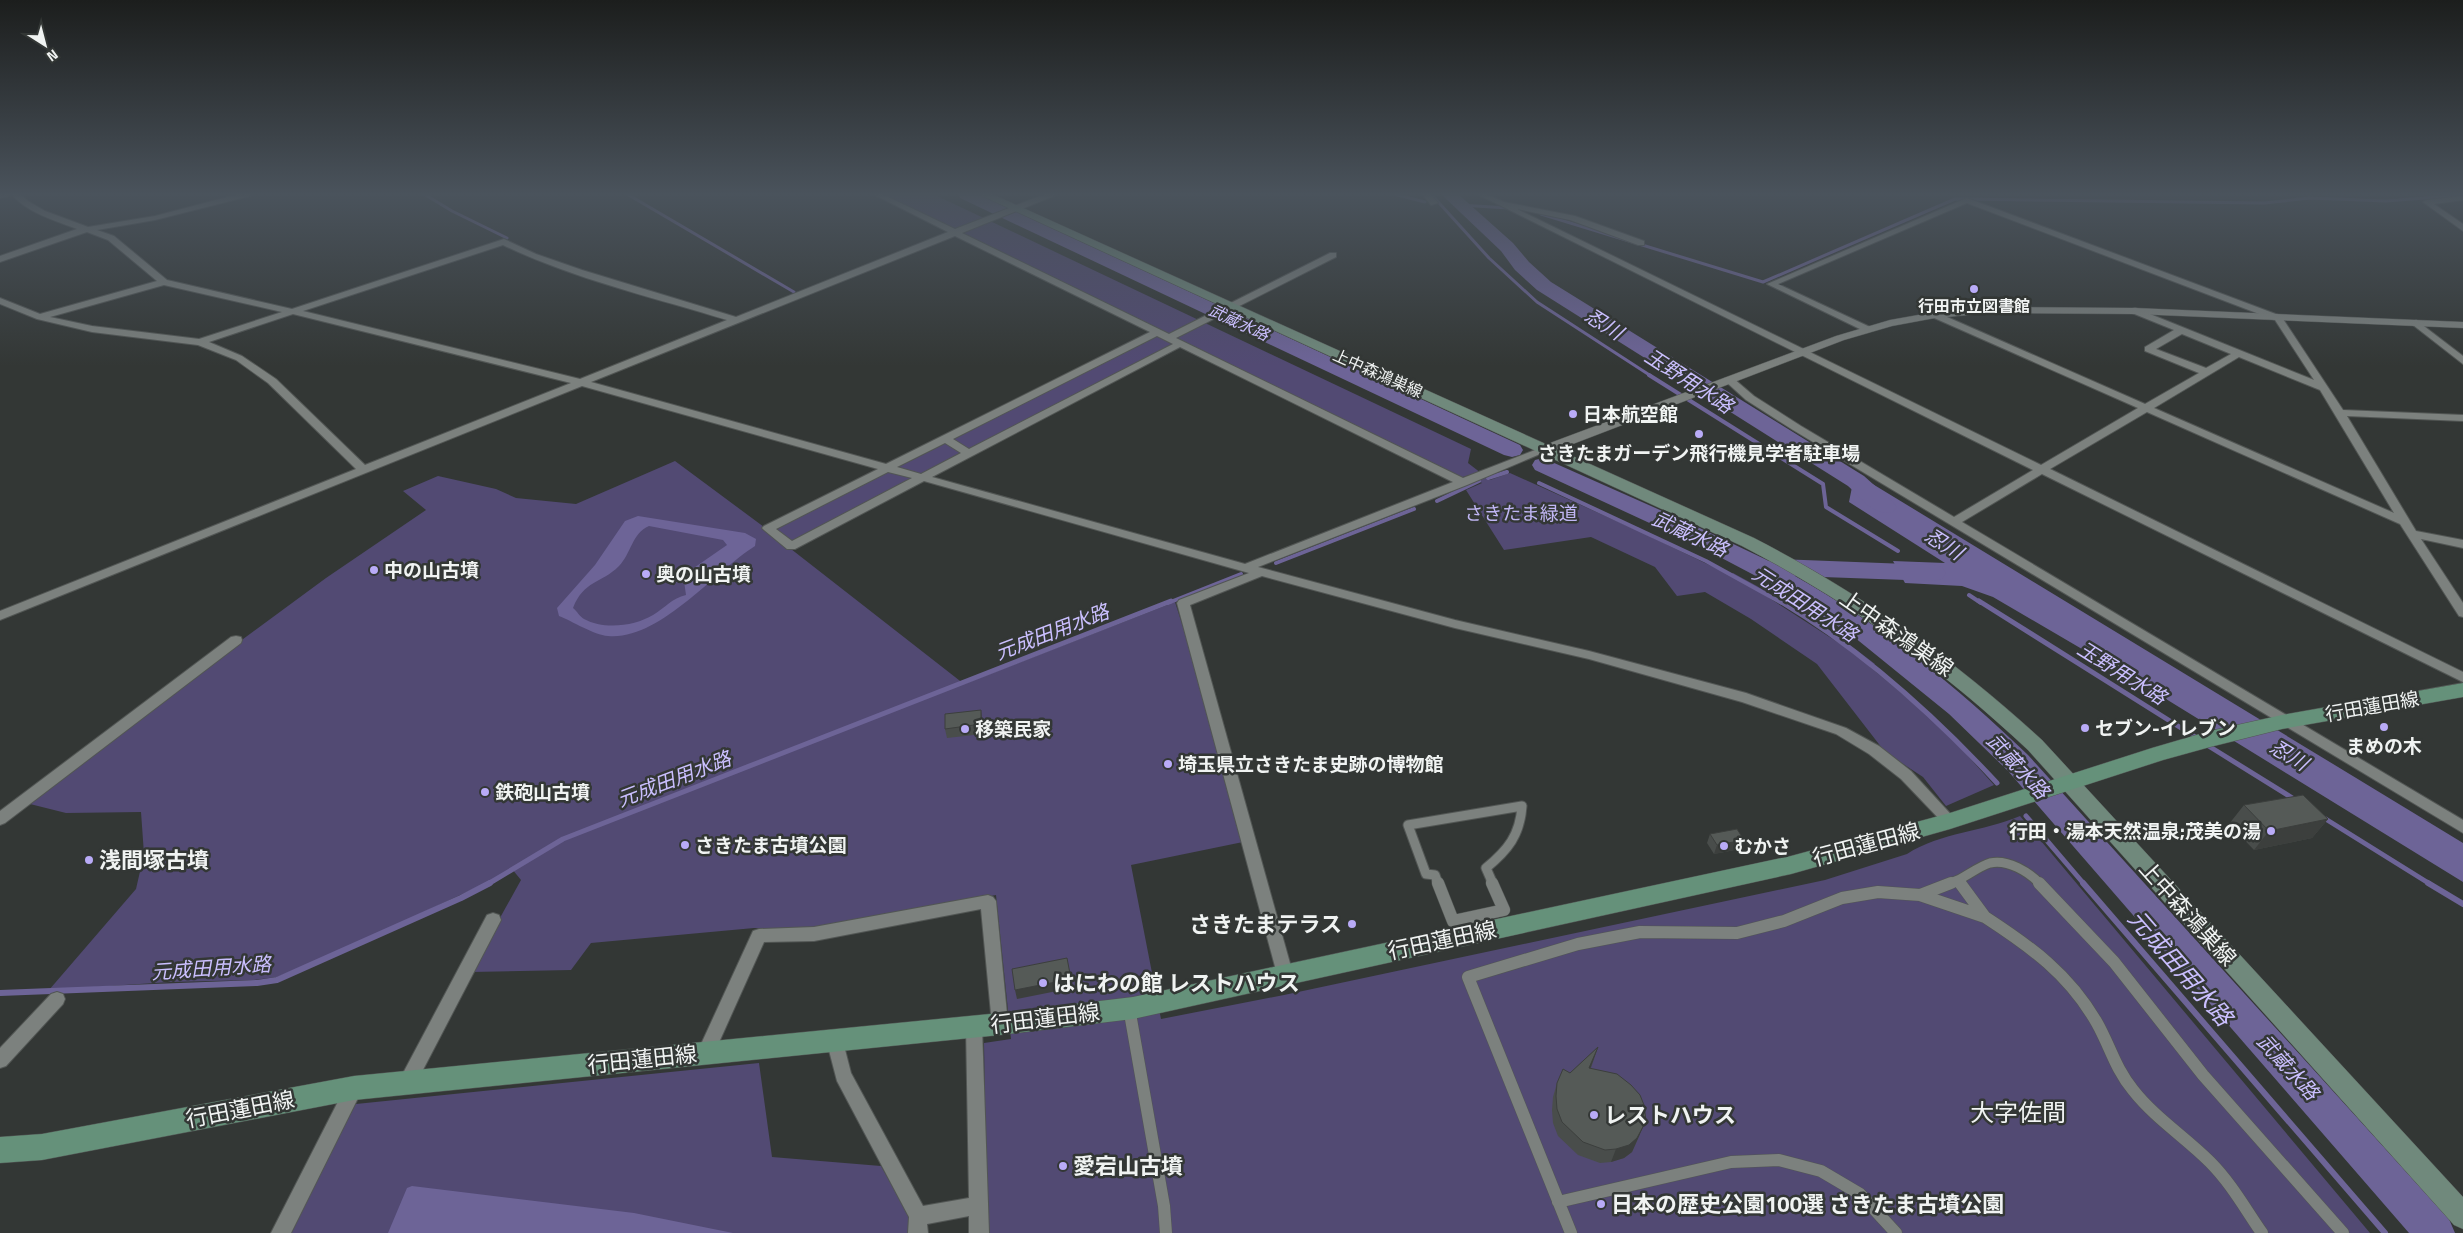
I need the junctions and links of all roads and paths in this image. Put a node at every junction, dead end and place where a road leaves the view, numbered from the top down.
1 (22, 252) edge
2 (127, 252) edge
3 (475, 252) edge
4 (524, 252) edge
5 (906, 252) edge
6 (994, 252) edge
7 (1104, 252) edge
8 (1597, 252) edge
9 (1847, 252) edge
10 (2103, 252) edge
11 (1333, 255) dead end
12 (0, 259) edge
13 (164, 282) junction
14 (0, 301) edge
15 (1227, 308) junction
16 (2135, 311) junction
17 (293, 312) junction
18 (1935, 315) junction
19 (40, 317) junction
20 (2278, 318) junction
21 (736, 320) junction
22 (2416, 323) junction
23 (2463, 325) edge
24 (1867, 329) junction
25 (2182, 330) junction
26 (1157, 332) junction
27 (1169, 338) junction
28 (200, 342) junction
29 (1181, 343) junction
30 (1800, 352) junction
31 (2239, 353) junction
32 (2463, 361) edge
33 (1088, 367) junction
34 (2206, 372) junction
35 (1112, 379) junction
36 (1726, 381) junction
37 (580, 382) junction
38 (2324, 388) junction
39 (2146, 408) junction
40 (2340, 413) junction
41 (2463, 418) edge
42 (945, 438) junction
43 (1541, 451) junction
44 (970, 454) junction
45 (885, 468) junction
46 (2042, 469) junction
47 (363, 470) junction
48 (924, 478) junction
49 (1463, 483) junction
50 (1953, 522) junction
51 (2405, 522) junction
52 (2412, 534) junction
53 (2463, 544) edge
54 (1246, 568) junction
55 (1262, 572) junction
56 (2463, 613) edge
57 (0, 616) edge
58 (236, 640) dead end
59 (2463, 677) edge
60 (2463, 690) edge
61 (2285, 722) junction
62 (2206, 740) joint
63 (2062, 783) junction
64 (0, 819) edge
65 (1950, 821) junction
66 (2463, 827) edge
67 (1958, 880) junction
68 (1920, 895) junction
69 (1504, 910) joint
70 (1984, 917) junction
71 (493, 920) dead end
72 (1285, 974) junction
73 (57, 999) dead end
74 (1131, 1020) dead end
75 (1000, 1024) junction
76 (974, 1027) junction
77 (836, 1039) junction
78 (706, 1053) junction
79 (0, 1060) edge
80 (406, 1083) junction
81 (354, 1088) junction
82 (2, 1153) edge
83 (1558, 1202) junction
84 (979, 1205) junction
85 (2463, 1216) edge
86 (918, 1224) edge
87 (281, 1233) edge
88 (979, 1233) edge
89 (1166, 1233) edge
90 (1571, 1233) edge
91 (1896, 1233) edge
92 (2262, 1233) edge
93 (2343, 1233) edge

1 - 12 street
2 - 13 street
3 - 17 street
4 - 21 street
5 - 21 street
6 - 26 street
7 - 15 main road, 上中森鴻巣線
8 - 30 street
9 - 24 street
10 - 20 street
11 - 15 street
13 - 17 street
13 - 19 street
14 - 19 street
15 - 27 street
15 - 43 main road, 上中森鴻巣線
16 - 18 street
16 - 20 street
16 - 25 street
17 - 28 street
17 - 37 street
18 - 24 street
18 - 39 street
19 - 28 street
20 - 22 street
20 - 38 street
21 - 37 street
22 - 23 street
22 - 32 street
24 - 30 street
25 - 31 street
25 - 34 street
26 - 27 street
26 - 33 street
27 - 29 street
28 - 47 street
29 - 35 street
29 - 49 street
30 - 36 street
30 - 46 street
31 - 34 street
31 - 38 street
33 - 35 street
33 - 42 street
34 - 39 street
35 - 44 street
36 - 43 street
36 - 50 street
37 - 45 street
37 - 47 street
38 - 40 street
39 - 46 street
39 - 51 street
40 - 41 street
40 - 51 street
42 - 44 street
42 - 45 street
43 - 49 street
43 - 63 main road, 上中森鴻巣線
44 - 48 street
45 - 48 street
45 - 48 street
46 - 50 street
46 - 59 street
47 - 57 street
48 - 54 street
49 - 54 street
50 - 61 street
51 - 52 street
52 - 53 street
52 - 56 street
54 - 55 street
55 - 65 street
55 - 72 street
58 - 64 street
60 - 61 main road, 行田蓮田線
61 - 62 main road, 行田蓮田線
61 - 66 street
62 - 63 main road, 行田蓮田線
63 - 65 main road, 行田蓮田線
63 - 85 main road, 上中森鴻巣線
65 - 72 main road, 行田蓮田線
67 - 68 street
67 - 70 street
67 - 93 street
68 - 70 street
68 - 83 street
69 - 69 street
70 - 92 street
71 - 80 street
72 - 75 main road, 行田蓮田線
73 - 79 street
74 - 89 street
75 - 76 main road, 行田蓮田線
75 - 78 street
76 - 77 main road, 行田蓮田線
76 - 84 street
77 - 78 main road, 行田蓮田線
77 - 86 street
78 - 80 main road, 行田蓮田線
80 - 81 main road, 行田蓮田線
81 - 82 main road, 行田蓮田線
81 - 87 street
83 - 90 street
83 - 91 street
84 - 86 street
84 - 88 street

